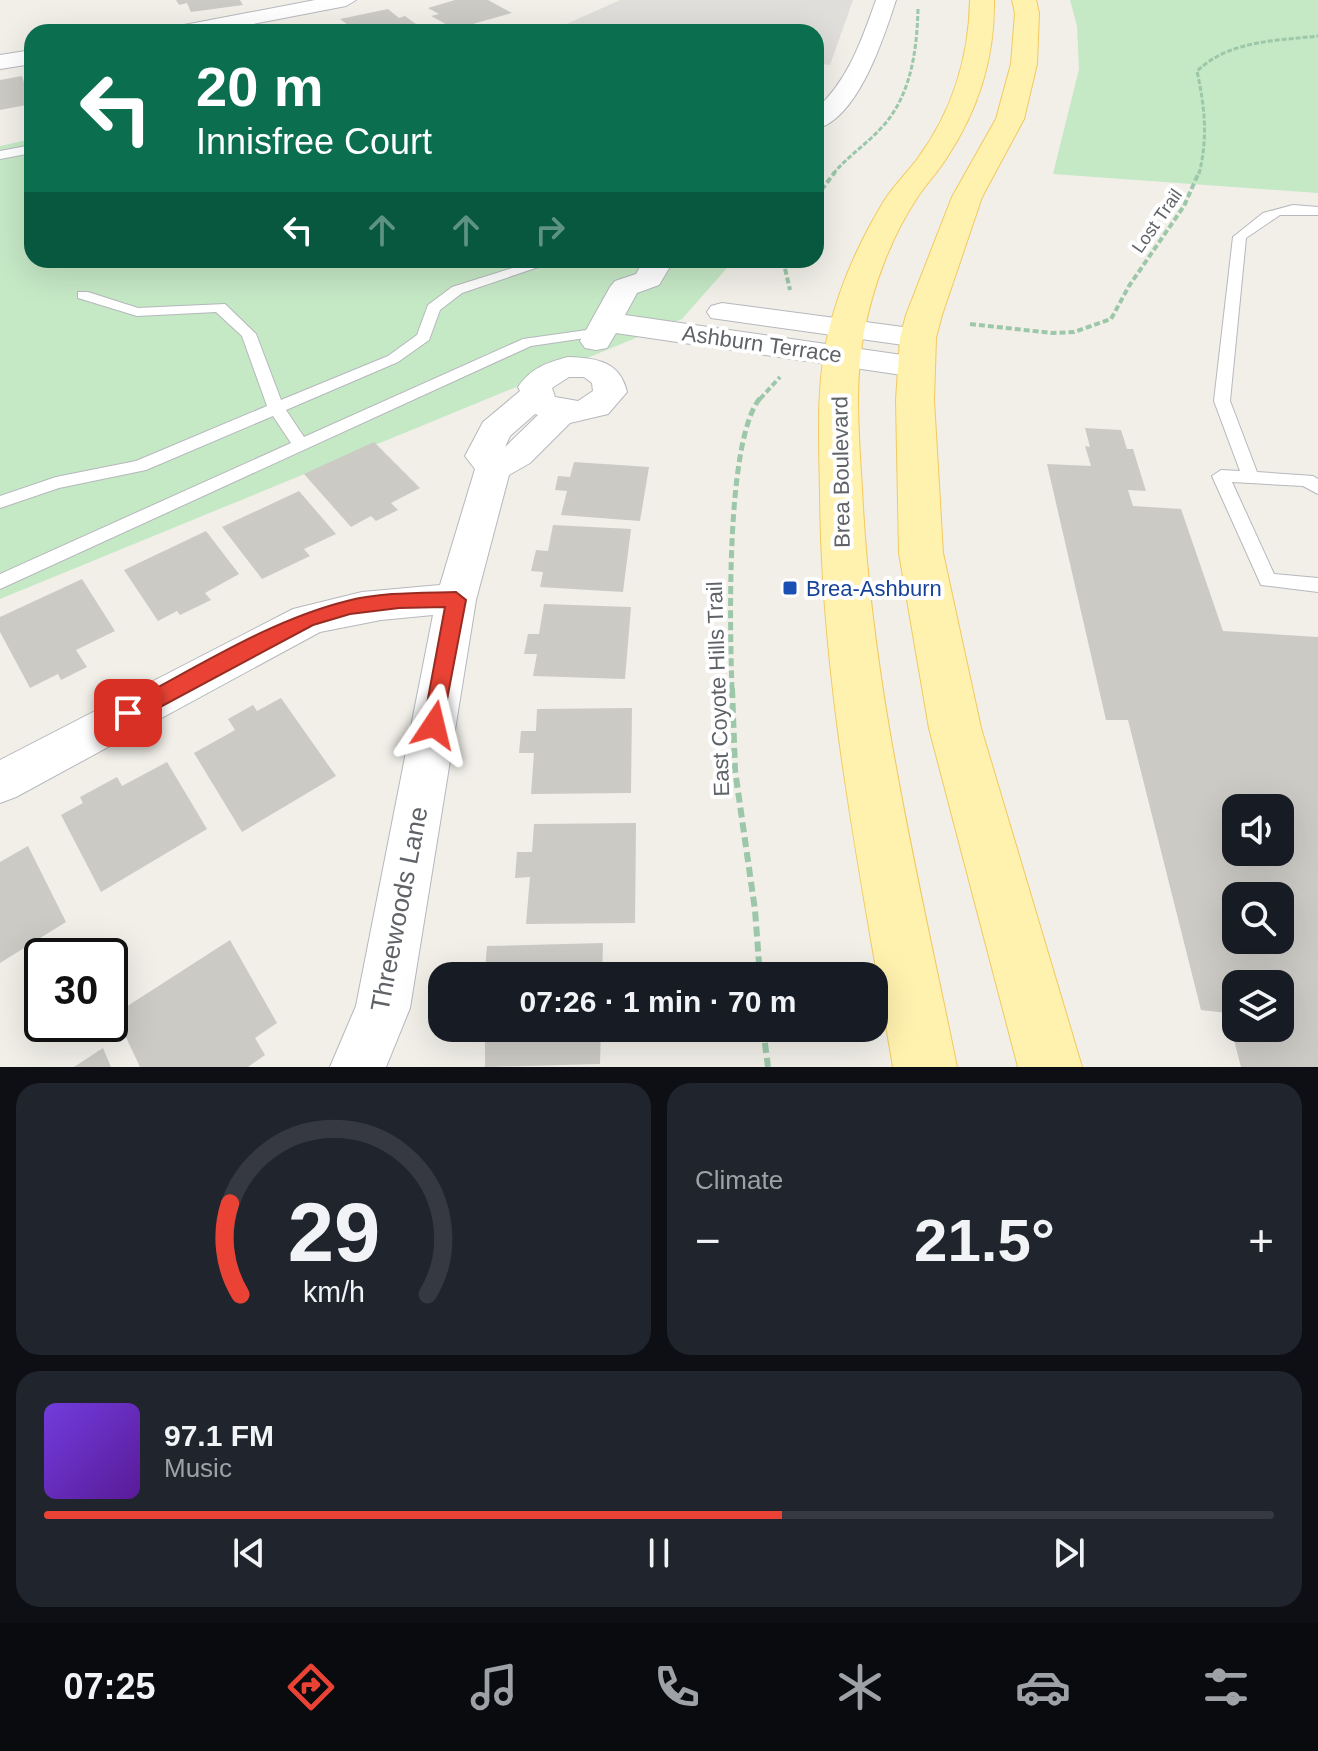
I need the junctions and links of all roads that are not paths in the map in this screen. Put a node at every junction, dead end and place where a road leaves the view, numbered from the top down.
1 (346, 0) edge
2 (886, 0) edge
3 (982, 0) edge
4 (1024, 0) edge
5 (221, 24) edge
6 (24, 58) edge
7 (0, 62) edge
8 (824, 115) edge
9 (24, 150) edge
10 (0, 155) edge
11 (1318, 211) edge
12 (527, 268) edge
13 (653, 268) edge
14 (83, 295) dead end
15 (614, 300) edge
16 (845, 343) junction
17 (917, 352) junction
18 (580, 367) junction
19 (548, 404) junction
20 (276, 408) junction
21 (302, 446) junction
22 (1251, 478) junction
23 (1318, 488) edge
24 (0, 502) edge
25 (0, 582) edge
26 (1318, 585) edge
27 (456, 600) junction
28 (0, 783) edge
29 (358, 1067) edge
30 (925, 1067) edge
31 (1050, 1067) edge

1 - 5 street
2 - 8 street
3 - 16 main road, Brea Boulevard
4 - 17 main road
6 - 7 street
9 - 10 lane
11 - 22 lane
12 - 20 lane
13 - 15 street
14 - 20 lane
15 - 16 street, Ashburn Terrace
15 - 18 street
15 - 21 lane
16 - 17 street, Ashburn Terrace
16 - 30 main road, Brea Boulevard
17 - 31 main road
18 - 19 street, Threewoods Lane
18 - 19 street
19 - 27 street, Threewoods Lane
20 - 21 lane
20 - 24 lane
21 - 25 lane
22 - 23 lane
22 - 26 lane
27 - 28 street
27 - 29 street, Threewoods Lane

